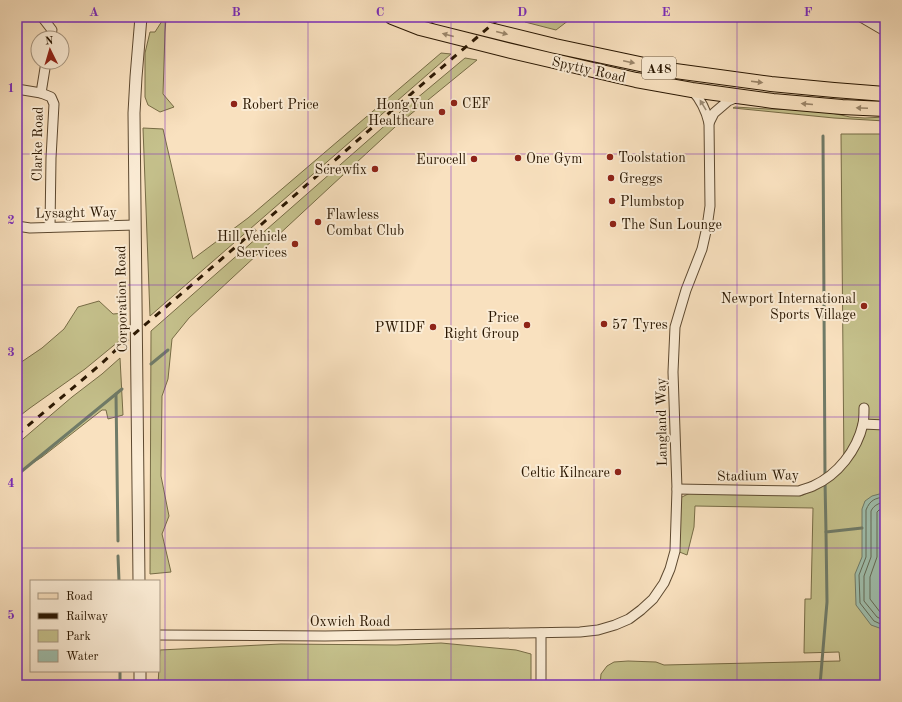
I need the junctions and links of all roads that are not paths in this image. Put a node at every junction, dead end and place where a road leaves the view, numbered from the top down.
1 (42, 17) edge
2 (141, 17) edge
3 (392, 17) edge
4 (437, 17) edge
5 (861, 17) edge
6 (52, 30) edge
7 (885, 31) edge
8 (45, 70) edge
9 (17, 89) edge
10 (692, 90) junction
11 (834, 90) junction
12 (885, 90) edge
13 (41, 93) junction
14 (885, 94) edge
15 (739, 97) junction
16 (885, 108) edge
17 (709, 123) junction
18 (135, 225) junction
19 (17, 226) edge
20 (50, 227) junction
21 (864, 408) dead end
22 (863, 424) junction
23 (885, 425) edge
24 (677, 489) junction
25 (139, 580) edge
26 (541, 633) junction
27 (160, 635) edge
28 (140, 672) edge
29 (140, 685) edge
30 (541, 685) edge

1 - 6 street
2 - 18 street, Corporation Road
10 -> 3 main road, Spytty Road / A48
4 -> 11 main road, Spytty Road / A48
5 - 7 street
8 - 13 street
9 - 13 street, Clarke Road
10 - 15 main road, Spytty Road / A48
17 -> 10 street, Langland Way
11 - 12 street
11 - 14 main road, Spytty Road / A48
13 - 20 street, Clarke Road
16 -> 15 main road, Spytty Road / A48
15 - 17 street
17 - 24 street, Langland Way
18 - 20 street, Lysaght Way
18 - 25 street, Corporation Road
19 - 20 street, Lysaght Way
21 - 22 street, Stadium Way
22 - 23 street
22 - 24 street, Stadium Way
24 - 26 street, Langland Way
26 - 27 street, Oxwich Road
26 - 30 street
28 - 29 street

